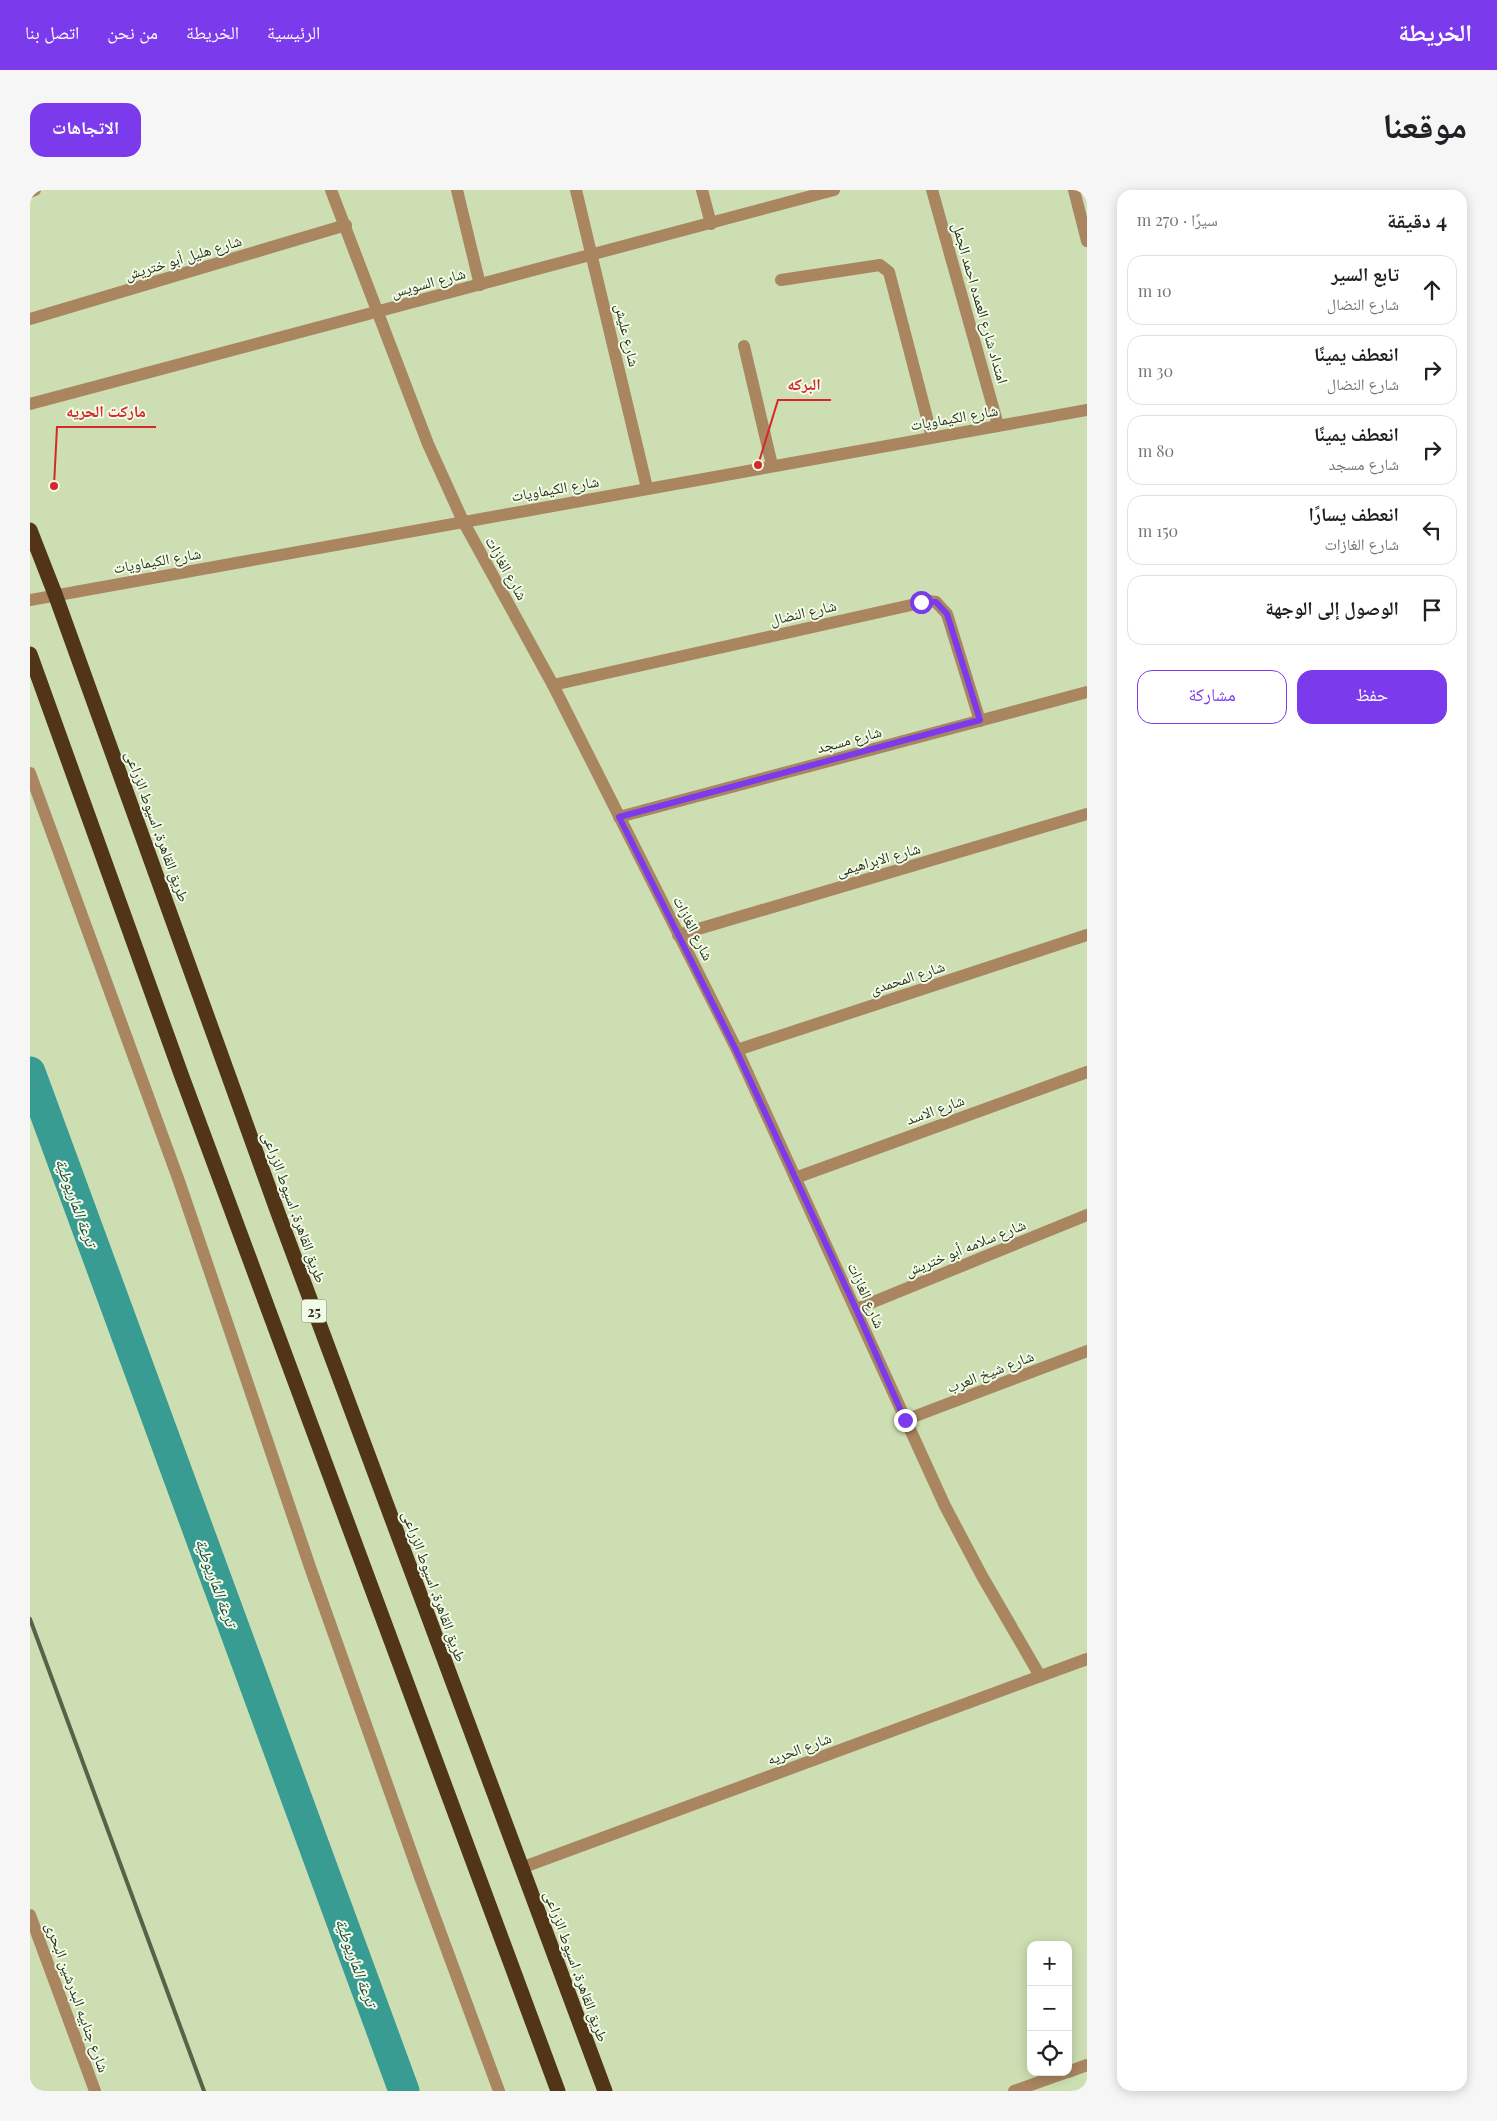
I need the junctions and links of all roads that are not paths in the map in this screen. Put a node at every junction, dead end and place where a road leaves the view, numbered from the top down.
1 (35, 190) edge
2 (331, 190) edge
3 (458, 190) edge
4 (576, 190) edge
5 (702, 190) edge
6 (834, 190) edge
7 (932, 190) edge
8 (1074, 190) edge
9 (30, 192) edge
10 (810, 193) edge
11 (711, 224) junction
12 (346, 225) junction
13 (1087, 241) edge
14 (592, 255) junction
15 (781, 280) dead end
16 (480, 284) junction
17 (379, 312) junction
18 (30, 319) edge
19 (744, 346) dead end
20 (30, 404) edge
21 (1087, 410) edge
22 (998, 425) junction
23 (932, 437) junction
24 (772, 465) junction
25 (647, 488) junction
26 (463, 521) junction
27 (30, 530) edge
28 (55, 594) junction
29 (30, 600) edge
30 (30, 654) edge
31 (553, 686) junction
32 (1087, 692) edge
33 (980, 720) junction
34 (30, 772) edge
35 (1087, 814) edge
36 (619, 817) junction
37 (678, 935) junction
38 (1087, 935) edge
39 (736, 1050) junction
40 (1087, 1072) edge
41 (795, 1178) junction
42 (1087, 1215) edge
43 (856, 1309) junction
44 (1087, 1351) edge
45 (905, 1420) junction
46 (1087, 1659) edge
47 (1040, 1676) junction
48 (522, 1868) junction
49 (30, 1915) edge
50 (1087, 2065) edge
51 (1072, 2071) edge
52 (1057, 2076) edge
53 (95, 2091) edge
54 (499, 2091) edge
55 (558, 2091) edge
56 (605, 2091) edge
57 (1014, 2091) edge

1 - 9 street
2 - 12 street, شارع الغازات
3 - 16 street
4 - 14 street, شارع عليش
5 - 11 street
6 - 10 street, شارع السويس
7 - 22 street, امتداد شارع العمده احمد الجمل
8 - 13 street
10 - 11 street, شارع السويس
11 - 14 street, شارع السويس
12 - 17 street, شارع الغازات
12 - 18 street, شارع هليل أبو ختريش
14 - 16 street, شارع السويس
14 - 25 street, شارع عليش
15 - 23 street
16 - 17 street, شارع السويس
17 - 20 street, شارع السويس
17 - 26 street, شارع الغازات
19 - 24 street
21 - 22 street, شارع الكيماويات
22 - 23 street, شارع الكيماويات
23 - 24 street, شارع الكيماويات
24 - 25 street, شارع الكيماويات
25 - 26 street, شارع الكيماويات
26 - 28 street, شارع الكيماويات
26 - 31 street, شارع الغازات
27 - 28 highway, طريق القاهرة, اسيوط الزراعى / 25
28 - 29 street, شارع الكيماويات
28 - 48 highway, طريق القاهرة, اسيوط الزراعى / 25
30 - 55 highway
31 - 33 street, شارع النضال
31 - 36 street, شارع الغازات
32 - 33 street, شارع مسجد
33 - 36 street, شارع مسجد
34 - 54 street
35 - 37 street, شارع الابراهيمى
36 - 37 street, شارع الغازات
37 - 39 street, شارع الغازات
38 - 39 street, شارع المحمدى
39 - 41 street, شارع الغازات
40 - 41 street, شارع الاسد
41 - 43 street, شارع الغازات
42 - 43 street, شارع سلامه أبو ختريش
43 - 45 street, شارع الغازات
44 - 45 street, شارع شيخ العرب
45 - 47 street, شارع الغازات
46 - 47 street, شارع الحريه
47 - 48 street, شارع الحريه
48 - 56 highway, طريق القاهرة, اسيوط الزراعى / 25
49 - 53 street, شارع جنابيه البدرشين البحرى
50 - 51 street
52 - 57 street

